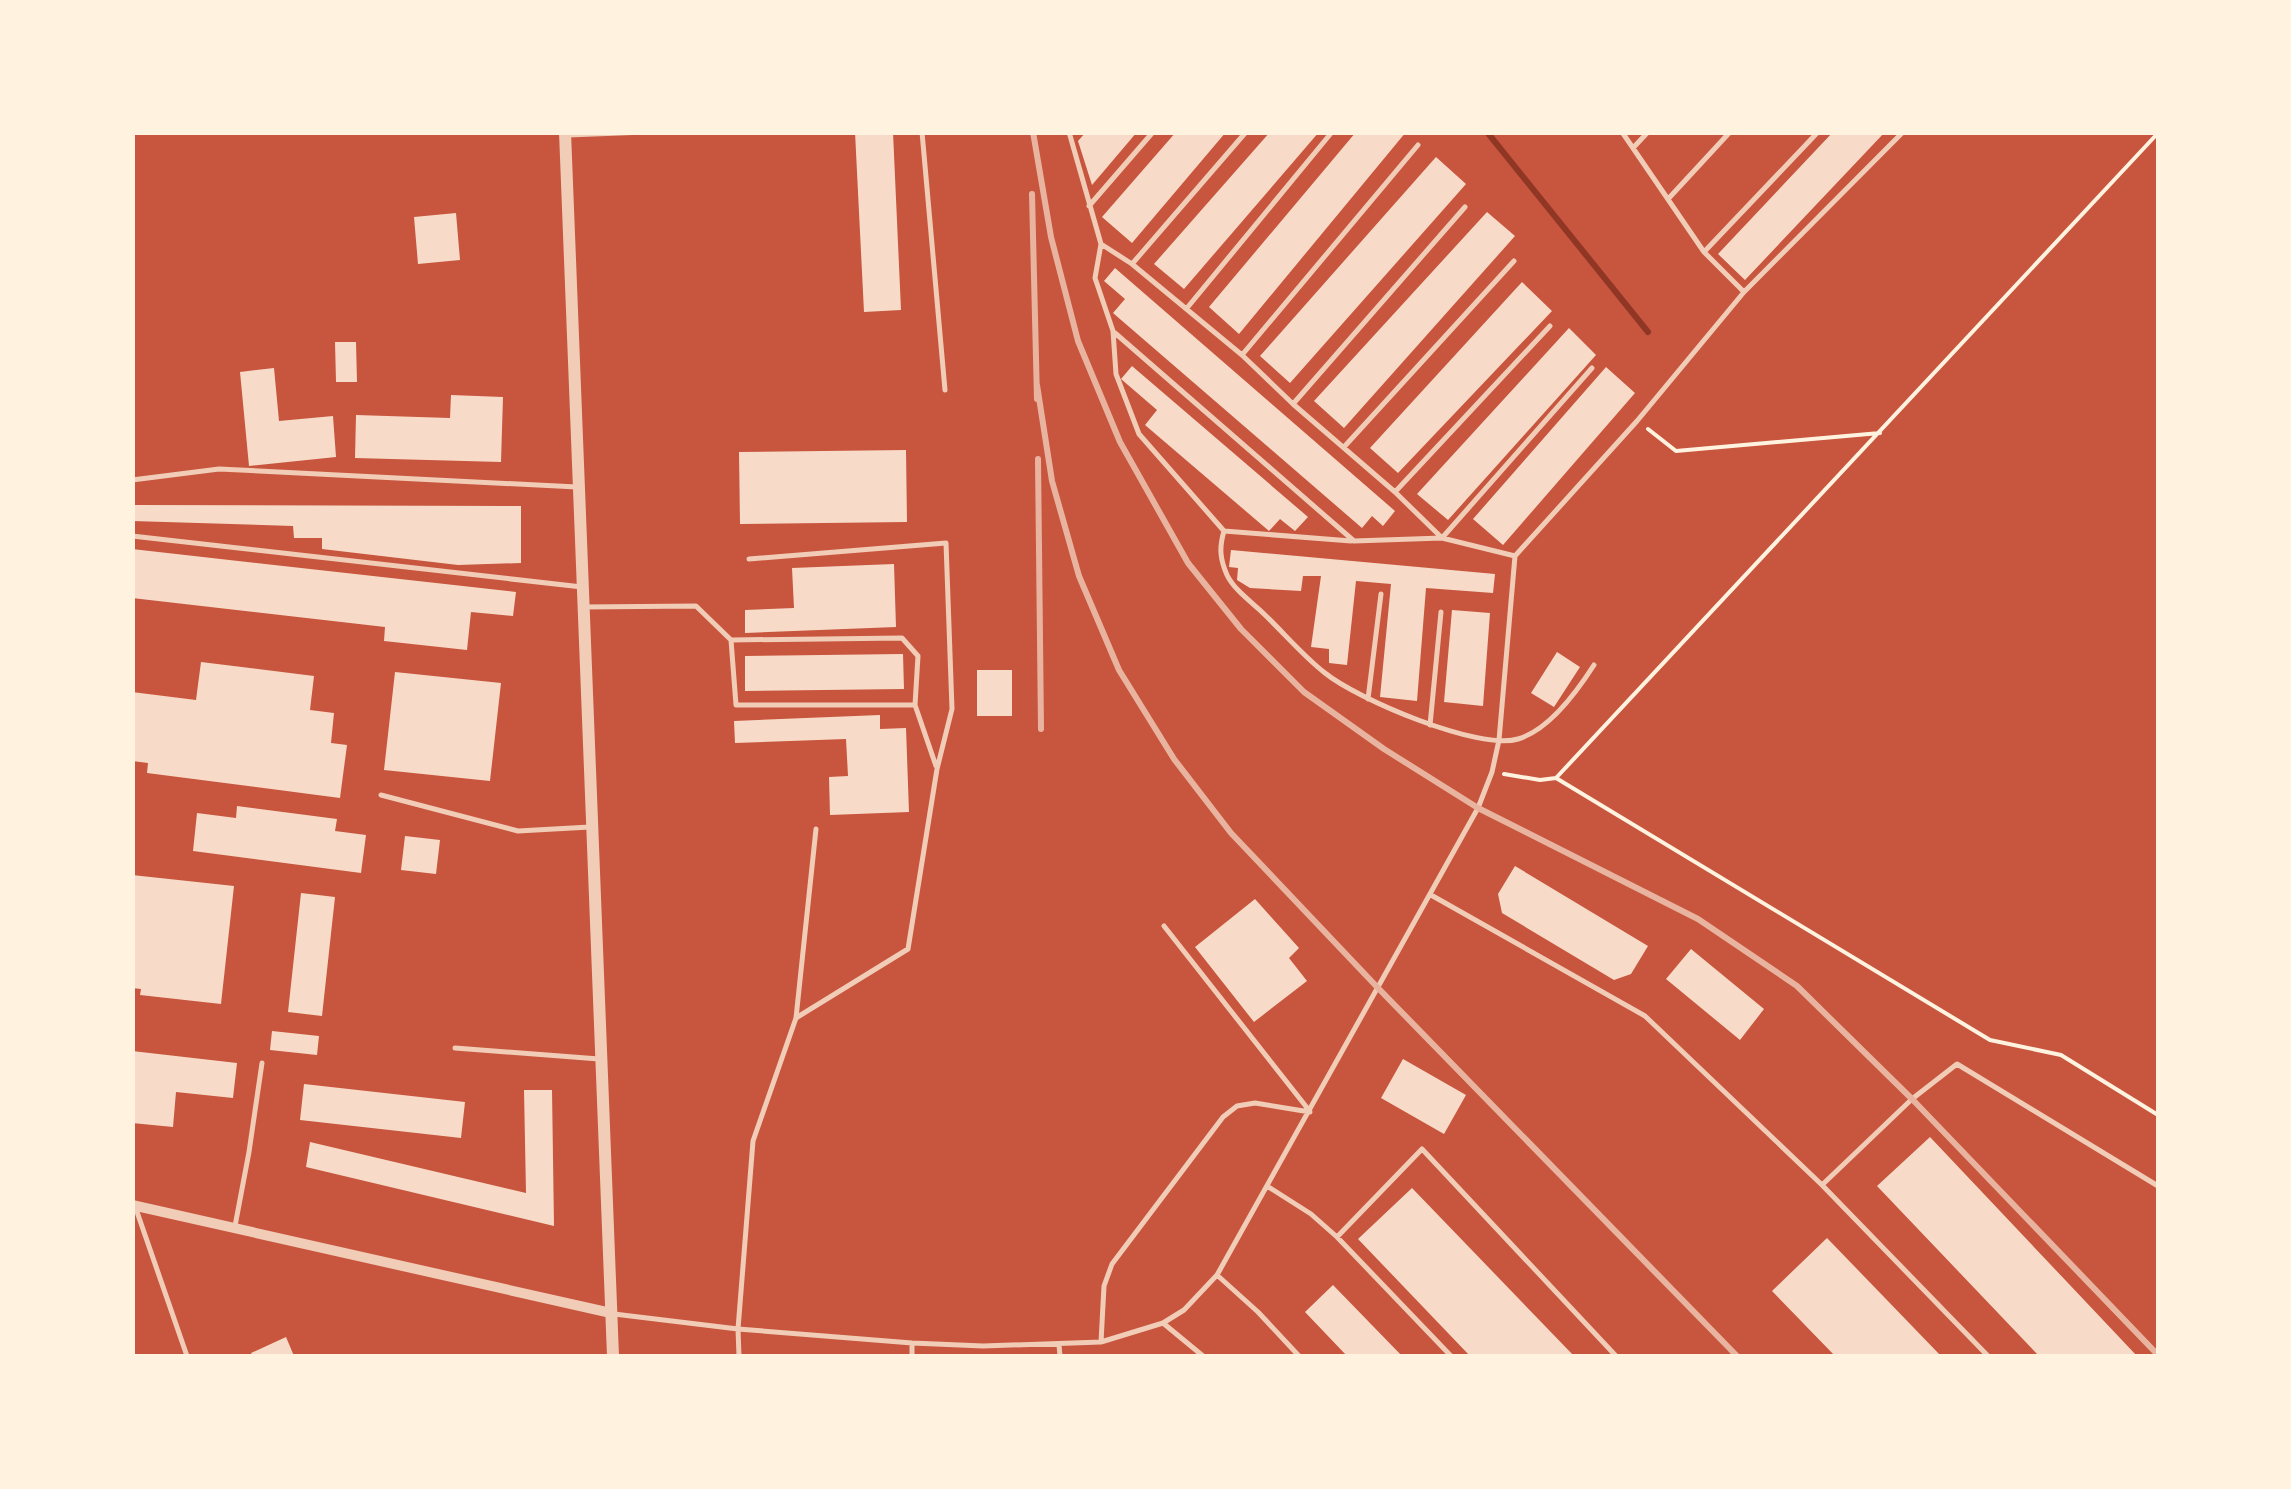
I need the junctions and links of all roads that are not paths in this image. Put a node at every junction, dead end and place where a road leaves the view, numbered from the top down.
1 (646, 132) edge
2 (922, 132) edge
3 (1069, 132) edge
4 (1153, 132) edge
5 (1246, 132) edge
6 (1332, 132) edge
7 (1622, 132) edge
8 (1648, 132) edge
9 (1730, 132) edge
10 (1818, 132) edge
11 (1903, 132) edge
12 (565, 134) edge
13 (1418, 145) dead end
14 (1634, 148) junction
15 (1669, 198) junction
16 (1090, 206) junction
17 (1465, 207) dead end
18 (1101, 244) junction
19 (1704, 252) junction
20 (1514, 261) dead end
21 (1132, 264) junction
22 (1744, 292) junction
23 (1187, 308) junction
24 (1550, 326) dead end
25 (1113, 331) junction
26 (1242, 354) junction
27 (1592, 368) dead end
28 (945, 390) dead end
29 (1293, 404) junction
30 (1344, 447) junction
31 (132, 480) edge
32 (580, 487) junction
33 (1395, 492) junction
34 (1224, 531) junction
35 (132, 536) edge
36 (1442, 538) junction
37 (1354, 541) junction
38 (1515, 556) junction
39 (749, 559) dead end
40 (584, 587) junction
41 (1381, 594) dead end
42 (584, 607) junction
43 (1441, 612) dead end
44 (732, 640) junction
45 (1594, 664) dead end
46 (1368, 699) junction
47 (915, 706) junction
48 (1430, 726) junction
49 (1498, 740) junction
50 (937, 769) junction
51 (381, 795) dead end
52 (593, 827) junction
53 (816, 829) dead end
54 (1431, 896) junction
55 (1164, 926) dead end
56 (796, 1018) junction
57 (455, 1048) dead end
58 (602, 1059) junction
59 (262, 1063) dead end
60 (1310, 1112) junction
61 (1822, 1185) junction
62 (2158, 1185) edge
63 (1267, 1186) junction
64 (134, 1206) edge
65 (234, 1229) junction
66 (1337, 1237) junction
67 (1217, 1275) junction
68 (612, 1314) junction
69 (1163, 1323) junction
70 (738, 1328) junction
71 (1101, 1342) junction
72 (912, 1343) junction
73 (1058, 1345) junction
74 (984, 1346) junction
75 (186, 1356) edge
76 (613, 1356) edge
77 (739, 1356) edge
78 (912, 1356) edge
79 (984, 1356) edge
80 (1060, 1356) edge
81 (1204, 1356) edge
82 (1299, 1356) edge
83 (1451, 1356) edge
84 (1616, 1356) edge
85 (1988, 1356) edge

1 - 12 lane
2 - 28 lane
3 - 16 lane
4 - 16 lane
5 - 21 lane
6 - 23 lane
7 - 14 lane
8 - 14 lane
9 - 15 lane
10 - 19 lane
11 - 22 lane
12 - 32 street
13 - 26 lane
14 - 15 lane
15 - 19 lane
16 - 18 lane
17 - 29 lane
18 - 21 lane
18 - 25 lane
19 - 22 lane
20 - 30 lane
21 - 23 lane
22 - 38 lane
23 - 26 lane
24 - 33 lane
25 - 34 lane
25 - 37 lane
26 - 29 lane
27 - 36 lane
29 - 30 lane
30 - 33 lane
31 - 32 lane
32 - 40 street
33 - 36 lane
34 - 37 lane
34 - 46 lane
35 - 40 lane
36 - 37 lane
36 - 38 lane
38 - 49 lane
39 - 50 lane
40 - 42 street
41 - 46 lane
42 - 44 lane
42 - 52 street
43 - 48 lane
44 - 47 lane
44 - 47 lane
45 - 49 lane
46 - 48 lane
47 - 50 lane
48 - 49 lane
49 - 54 lane
50 - 56 lane
51 - 52 lane
52 - 58 street
53 - 56 lane
54 - 60 lane
54 - 61 lane
55 - 60 lane
56 - 70 lane
57 - 58 lane
58 - 68 street
59 - 65 lane
60 - 63 lane
60 - 71 lane
61 - 62 lane
61 - 85 lane
63 - 66 lane
63 - 67 lane
64 - 65 street
64 - 75 lane
65 - 68 street
66 - 83 lane
66 - 84 lane
67 - 69 lane
67 - 82 lane
68 - 70 lane
68 - 76 street
69 - 71 lane
69 - 81 lane
70 - 72 lane
70 - 77 lane
71 - 73 lane
72 - 74 lane
72 - 78 lane
73 - 74 lane
73 - 80 lane
74 - 79 lane

